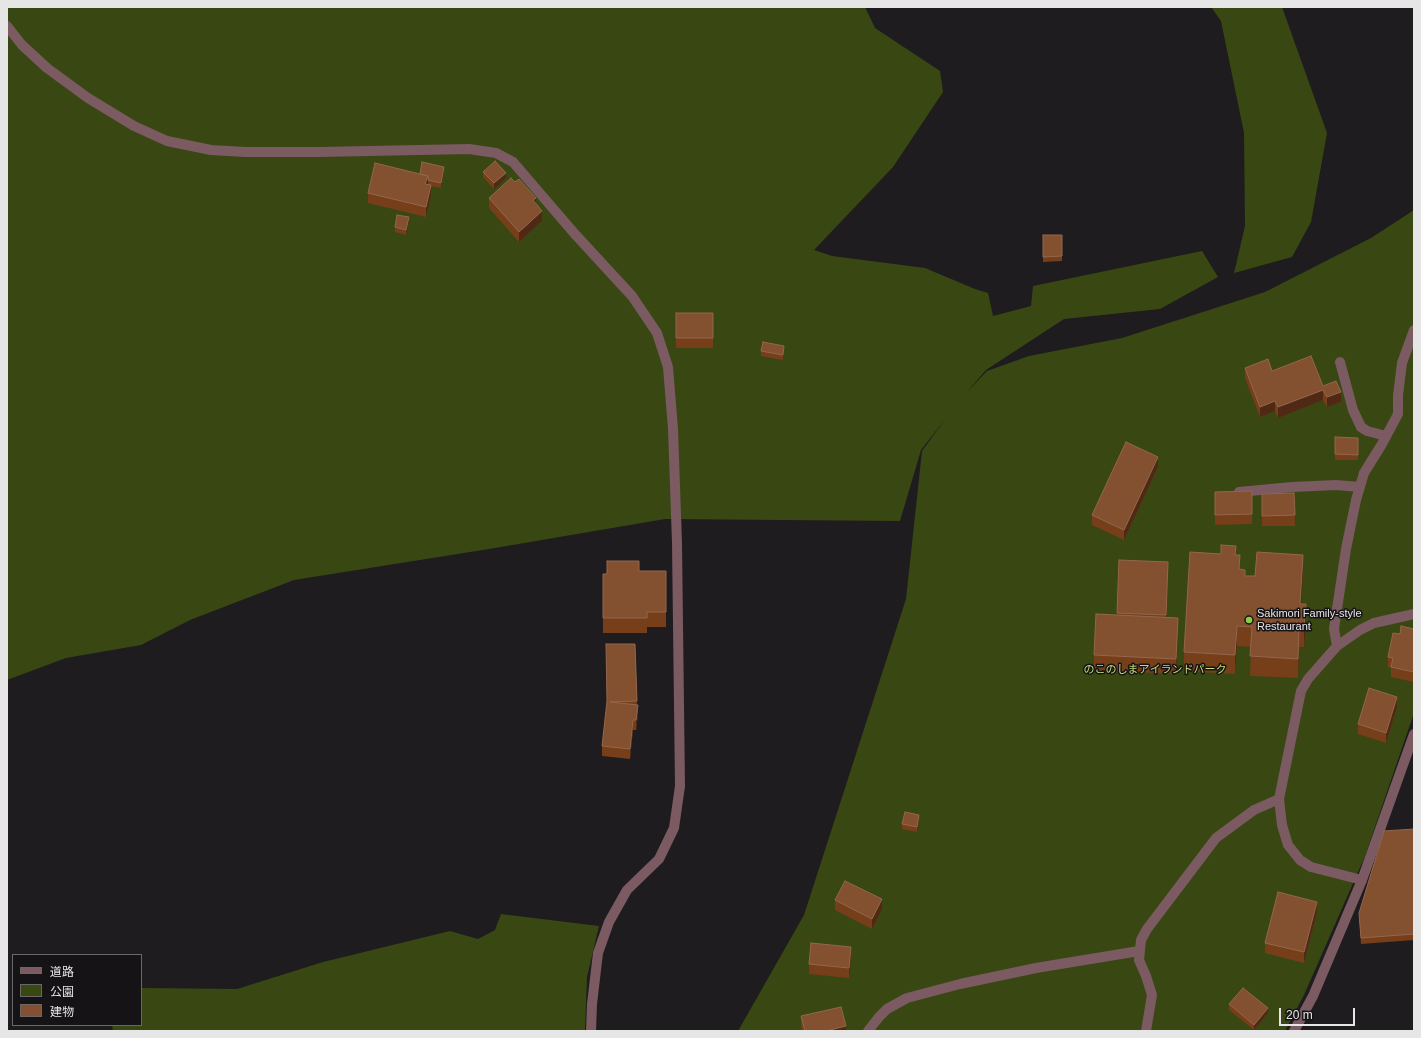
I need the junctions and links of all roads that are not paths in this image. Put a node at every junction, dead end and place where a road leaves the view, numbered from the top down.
1 (7, 26) edge
2 (1414, 330) edge
3 (1340, 362) dead end
4 (1386, 436) junction
5 (1360, 487) junction
6 (1227, 494) edge
7 (1414, 614) edge
8 (1337, 646) junction
9 (1414, 734) edge
10 (1279, 799) junction
11 (1362, 880) junction
12 (1139, 951) junction
13 (591, 1031) edge
14 (868, 1031) edge
15 (1146, 1031) edge
16 (1294, 1031) edge

1 - 13 street
2 - 4 street
3 - 4 street
4 - 5 street
5 - 6 street
5 - 8 street
7 - 8 street
8 - 10 street
9 - 11 street
10 - 11 street
10 - 12 street
11 - 16 street
12 - 14 street
12 - 15 street

